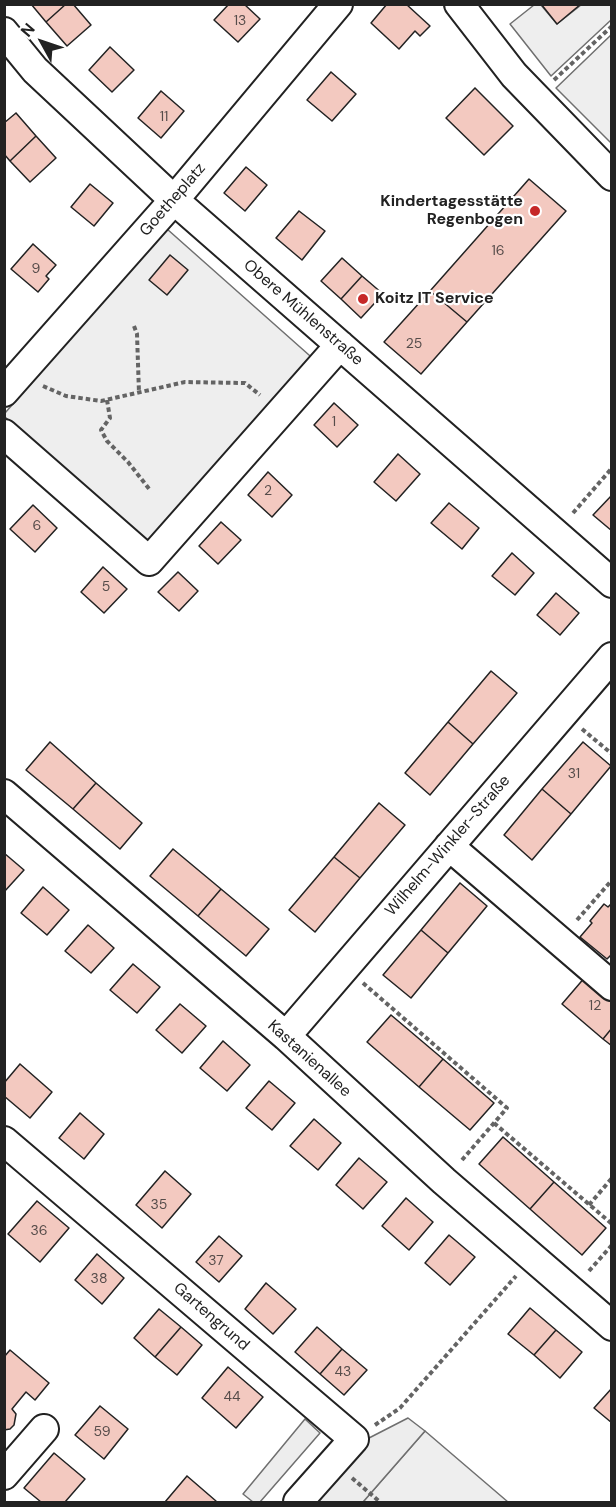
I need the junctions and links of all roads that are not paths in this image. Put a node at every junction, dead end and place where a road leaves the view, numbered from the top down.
1 (338, 4) edge
2 (459, 4) edge
3 (4, 32) edge
4 (612, 177) edge
5 (174, 200) junction
6 (340, 345) junction
7 (4, 392) edge
8 (4, 434) edge
9 (612, 583) edge
10 (612, 657) edge
11 (4, 794) edge
12 (449, 846) junction
13 (612, 986) edge
14 (286, 1036) junction
15 (4, 1141) edge
16 (612, 1326) edge
17 (44, 1429) dead end
18 (4, 1475) edge
19 (298, 1503) edge

1 - 5 street, Goetheplatz
2 - 4 street
3 - 5 street, Obere Mühlenstraße
5 - 6 street, Obere Mühlenstraße
5 - 7 street, Goetheplatz
6 - 8 street
6 - 9 street, Obere Mühlenstraße
10 - 12 street, Wilhelm-Winkler-Straße
11 - 14 street, Kastanienallee
12 - 13 street
12 - 14 street, Wilhelm-Winkler-Straße
14 - 16 street, Kastanienallee
15 - 19 street, Gartengrund
17 - 18 street

